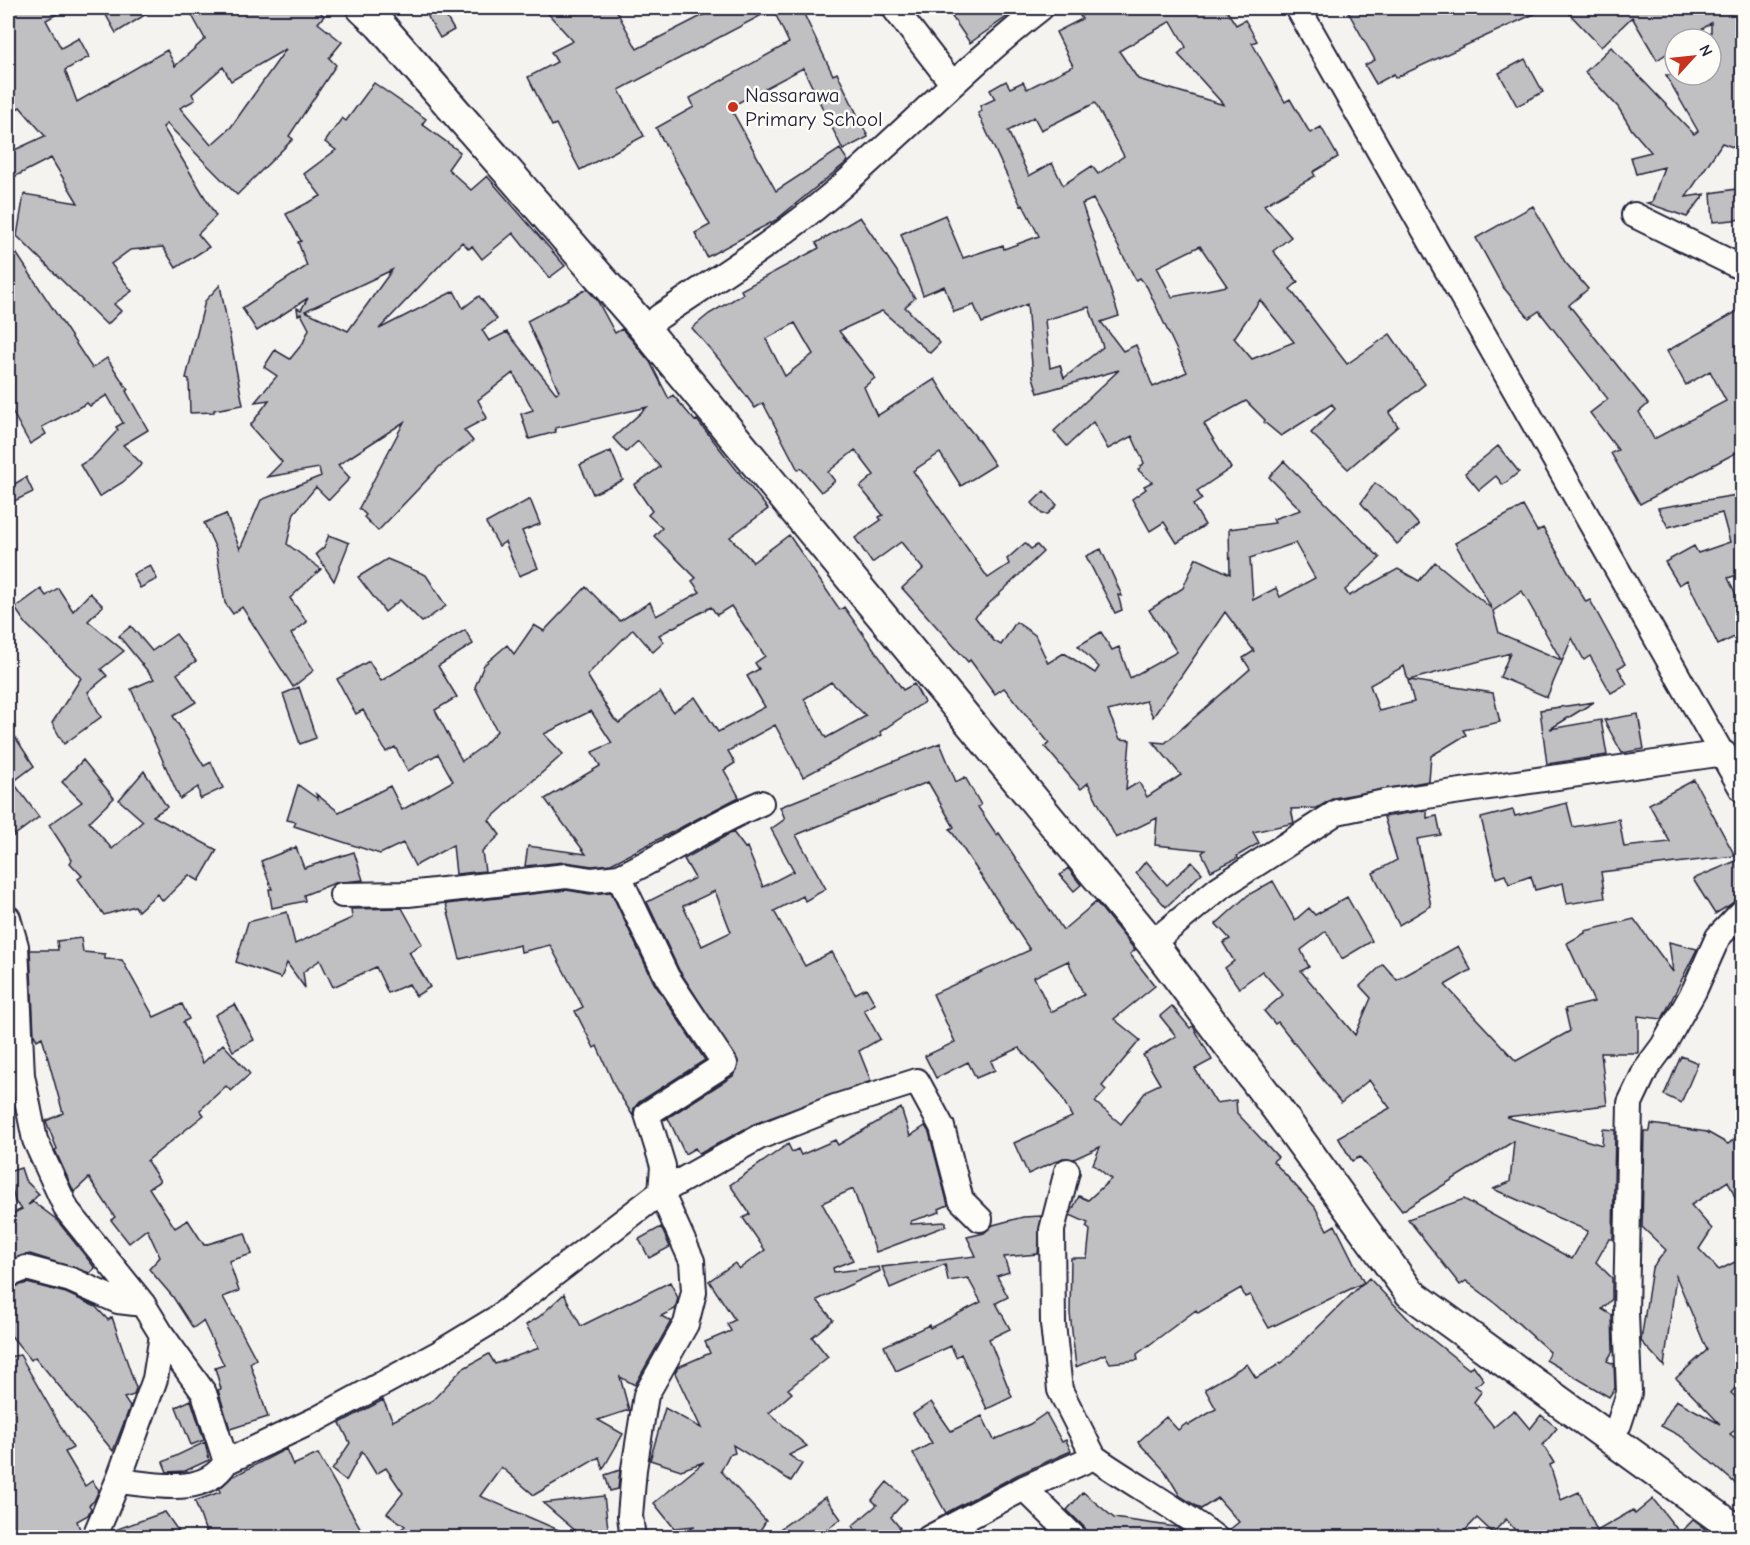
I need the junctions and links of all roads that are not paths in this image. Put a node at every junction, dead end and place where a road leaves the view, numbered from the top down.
1 (362, 8) edge
2 (383, 8) edge
3 (894, 8) edge
4 (1041, 8) edge
5 (1298, 8) edge
6 (952, 83) junction
7 (1634, 215) dead end
8 (1743, 267) edge
9 (659, 317) junction
10 (1724, 753) junction
11 (1743, 789) edge
12 (761, 803) dead end
13 (619, 877) junction
14 (342, 895) dead end
15 (1743, 912) edge
16 (8, 918) edge
17 (1163, 934) junction
18 (1067, 1171) dead end
19 (661, 1192) junction
20 (980, 1219) dead end
21 (8, 1275) edge
22 (143, 1304) junction
23 (162, 1335) junction
24 (1619, 1424) junction
25 (1094, 1457) junction
26 (226, 1462) junction
27 (118, 1480) junction
28 (1024, 1488) junction
29 (1743, 1510) edge
30 (1743, 1534) edge
31 (94, 1538) edge
32 (633, 1538) edge
33 (929, 1538) edge
34 (1075, 1538) edge
35 (1216, 1538) edge

1 - 30 street
2 - 9 street
3 - 6 street
4 - 6 street
5 - 10 street
6 - 9 street
7 - 8 street
9 - 17 street
10 - 11 street
10 - 17 street
12 - 13 street
13 - 14 street
13 - 19 street
15 - 24 street
16 - 22 street
17 - 24 street
18 - 25 street
19 - 20 street
19 - 26 street
19 - 32 street
21 - 22 street
22 - 23 street
23 - 26 street
23 - 27 street
24 - 29 street
25 - 28 street
25 - 35 street
26 - 27 street
27 - 31 street
28 - 33 street
28 - 34 street

